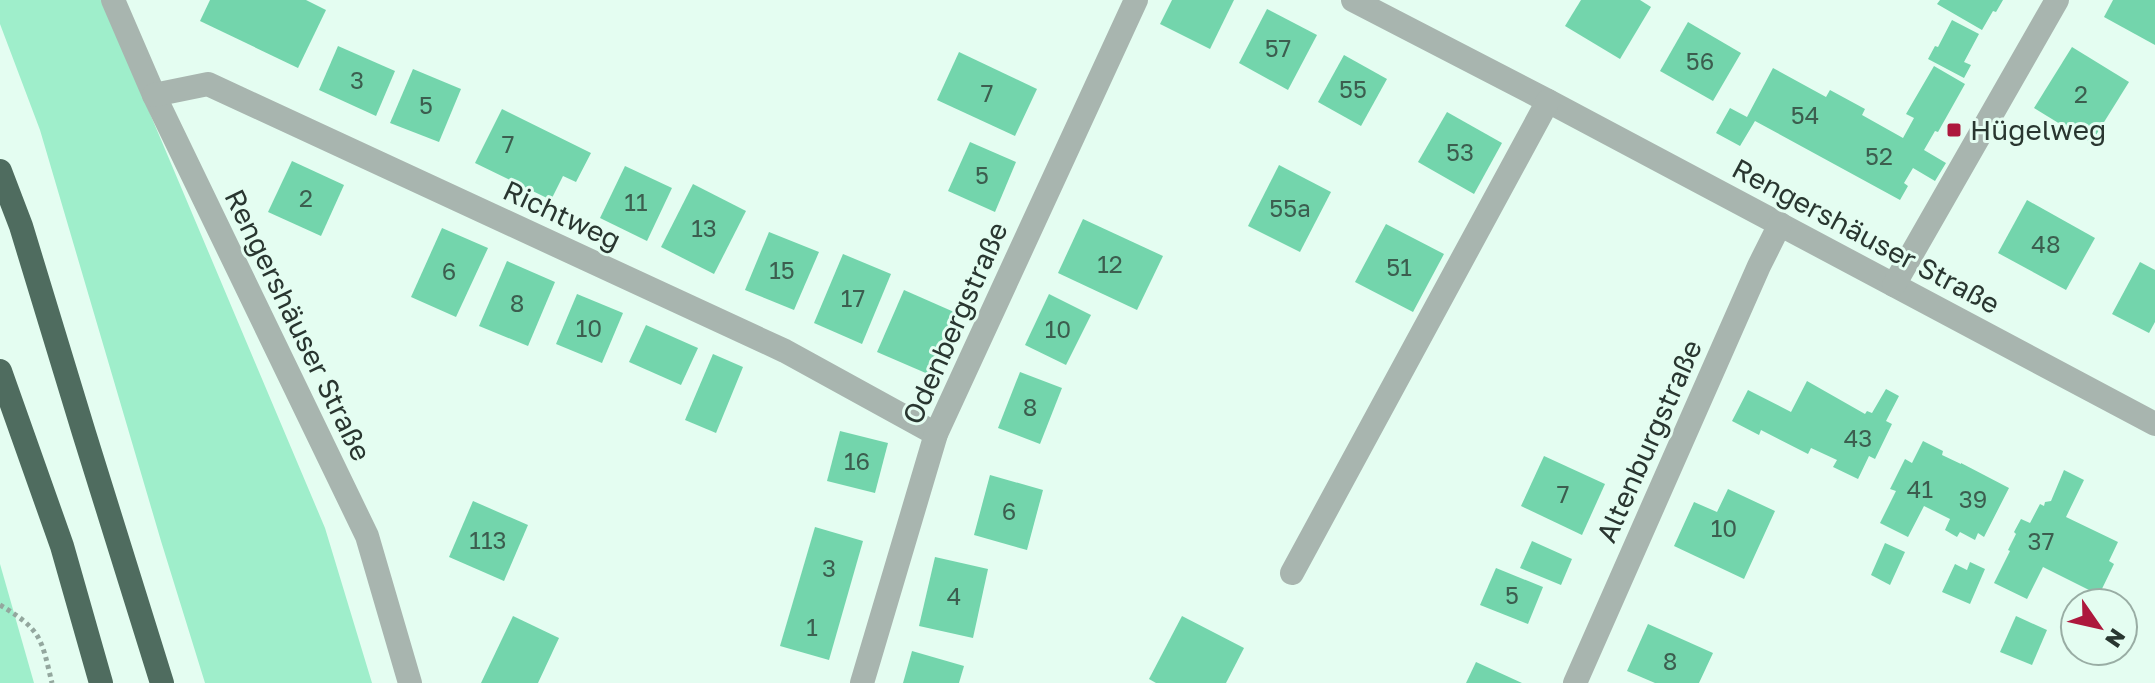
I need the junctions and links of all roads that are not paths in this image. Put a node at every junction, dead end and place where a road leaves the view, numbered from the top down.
1 (113, 0) edge
2 (1136, 0) edge
3 (1353, 0) edge
4 (2057, 0) edge
5 (154, 95) junction
6 (1548, 101) junction
7 (0, 171) edge
8 (1780, 224) junction
9 (1894, 285) junction
10 (0, 371) edge
11 (2155, 424) edge
12 (936, 434) junction
13 (1292, 573) dead end
14 (101, 683) edge
15 (162, 683) edge
16 (410, 683) edge
17 (862, 683) edge
18 (1575, 683) edge

1 - 5 street, Rengershäuser Straße
2 - 12 street, Odenbergstraße
3 - 6 street, Rengershäuser Straße
4 - 9 street
5 - 12 street, Richtweg
5 - 16 street, Rengershäuser Straße
6 - 8 street, Rengershäuser Straße
6 - 13 street
7 - 15 highway
8 - 9 street, Rengershäuser Straße
8 - 18 street, Altenburgstraße
9 - 11 street, Rengershäuser Straße
10 - 14 highway
12 - 17 street, Odenbergstraße

